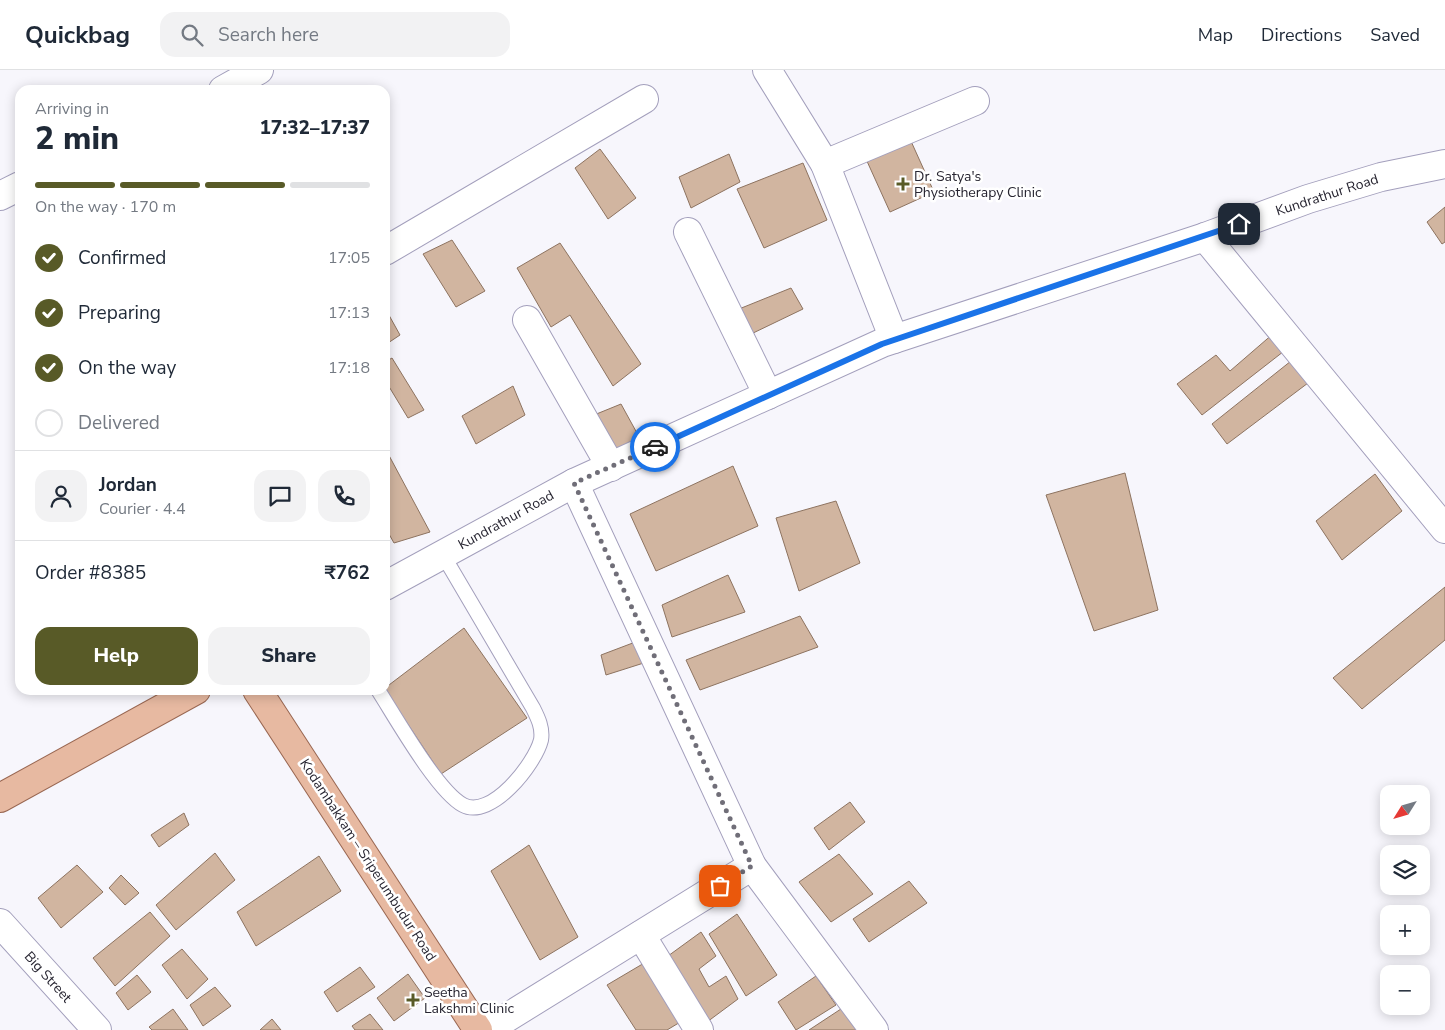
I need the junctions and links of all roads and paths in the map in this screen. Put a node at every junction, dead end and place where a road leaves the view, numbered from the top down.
1 (259, 70) edge
2 (767, 70) edge
3 (232, 85) edge
4 (644, 99) dead end
5 (975, 101) dead end
6 (825, 164) junction
7 (1445, 164) edge
8 (15, 188) edge
9 (0, 196) edge
10 (688, 232) dead end
11 (1205, 237) junction
12 (390, 248) edge
13 (527, 320) dead end
14 (894, 339) junction
15 (768, 395) junction
16 (611, 467) junction
17 (574, 483) junction
18 (1445, 529) edge
19 (443, 555) junction
20 (390, 583) edge
21 (187, 695) edge
22 (261, 695) edge
23 (381, 695) edge
24 (0, 798) edge
25 (752, 866) junction
26 (0, 923) edge
27 (641, 935) junction
28 (96, 1030) edge
29 (478, 1030) edge
30 (487, 1030) edge
31 (699, 1030) edge
32 (874, 1030) edge

1 - 3 street
2 - 6 street
4 - 12 street
5 - 6 street
6 - 14 street
7 - 11 street, Kundrathur Road
8 - 9 street
10 - 15 street
11 - 14 street, Kundrathur Road
11 - 18 street
13 - 16 street
14 - 15 street, Kundrathur Road
15 - 16 street, Kundrathur Road
16 - 17 street, Kundrathur Road
17 - 19 street, Kundrathur Road
17 - 25 street
19 - 20 street, Kundrathur Road
19 - 23 lane
21 - 24 main road
22 - 29 main road, Kodambakkam – Sriperumbudur Road
25 - 27 street
25 - 32 street
26 - 28 street, Big Street
27 - 30 street
27 - 31 street

